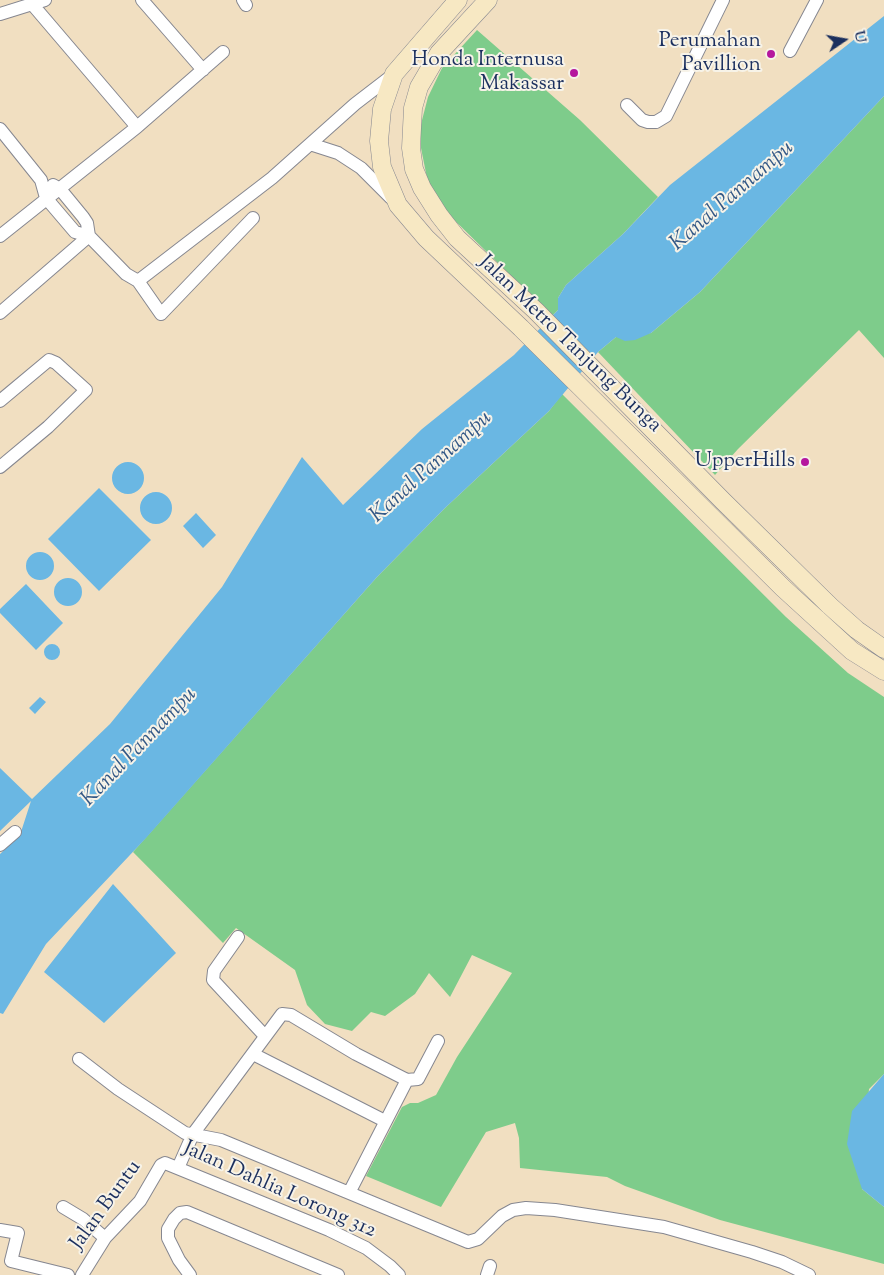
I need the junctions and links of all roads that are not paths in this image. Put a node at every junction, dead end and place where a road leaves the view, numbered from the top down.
1 (45, 0) edge
2 (142, 0) edge
3 (458, 0) edge
4 (488, 0) edge
5 (723, 0) edge
6 (818, 0) edge
7 (32, 4) junction
8 (0, 14) edge
9 (790, 51) dead end
10 (223, 52) dead end
11 (203, 70) junction
12 (394, 74) junction
13 (626, 105) dead end
14 (137, 126) junction
15 (0, 129) edge
16 (310, 144) junction
17 (41, 180) junction
18 (60, 189) junction
19 (46, 198) junction
20 (398, 205) junction
21 (254, 218) dead end
22 (0, 236) edge
23 (89, 236) junction
24 (138, 281) junction
25 (0, 313) edge
26 (0, 401) edge
27 (0, 467) edge
28 (884, 649) edge
29 (884, 671) edge
30 (15, 832) dead end
31 (0, 845) edge
32 (238, 937) dead end
33 (265, 1036) junction
34 (438, 1041) dead end
35 (252, 1054) junction
36 (79, 1059) dead end
37 (408, 1080) junction
38 (385, 1121) junction
39 (193, 1134) junction
40 (165, 1163) joint
41 (178, 1168) junction
42 (350, 1192) junction
43 (63, 1207) dead end
44 (0, 1230) edge
45 (106, 1237) junction
46 (793, 1271) edge
47 (68, 1275) edge
48 (82, 1275) edge
49 (190, 1275) edge
50 (338, 1275) edge
51 (399, 1275) edge
52 (809, 1275) edge

1 - 7 street
2 - 11 street
3 - 12 main road, Jalan Metro Tanjung Bunga
4 - 28 main road, Jalan Metro Tanjung Bunga
5 - 13 street
6 - 9 street
7 - 8 street
7 - 14 street
10 - 11 street
11 - 14 street
12 - 16 street
12 - 20 main road, Jalan Metro Tanjung Bunga
14 - 18 street
15 - 17 street
16 - 20 street
16 - 24 street
17 - 18 street
17 - 19 street
18 - 19 street
18 - 23 street
19 - 22 street
19 - 23 street
20 - 29 main road, Jalan Metro Tanjung Bunga
21 - 24 street
23 - 24 street
23 - 25 street
26 - 27 street
30 - 31 street
32 - 33 street
33 - 35 street
33 - 37 street
34 - 37 street
35 - 38 street
35 - 39 street
36 - 39 street
37 - 38 street
38 - 42 street
39 - 41 street
39 - 42 street
40 - 41 street, Jalan Dahlia Lorong 312
40 - 45 street, Jalan Buntu
41 - 51 street, Jalan Dahlia Lorong 312
42 - 46 street
43 - 45 street
44 - 47 street
45 - 48 street, Jalan Buntu
46 - 52 street
49 - 50 street

